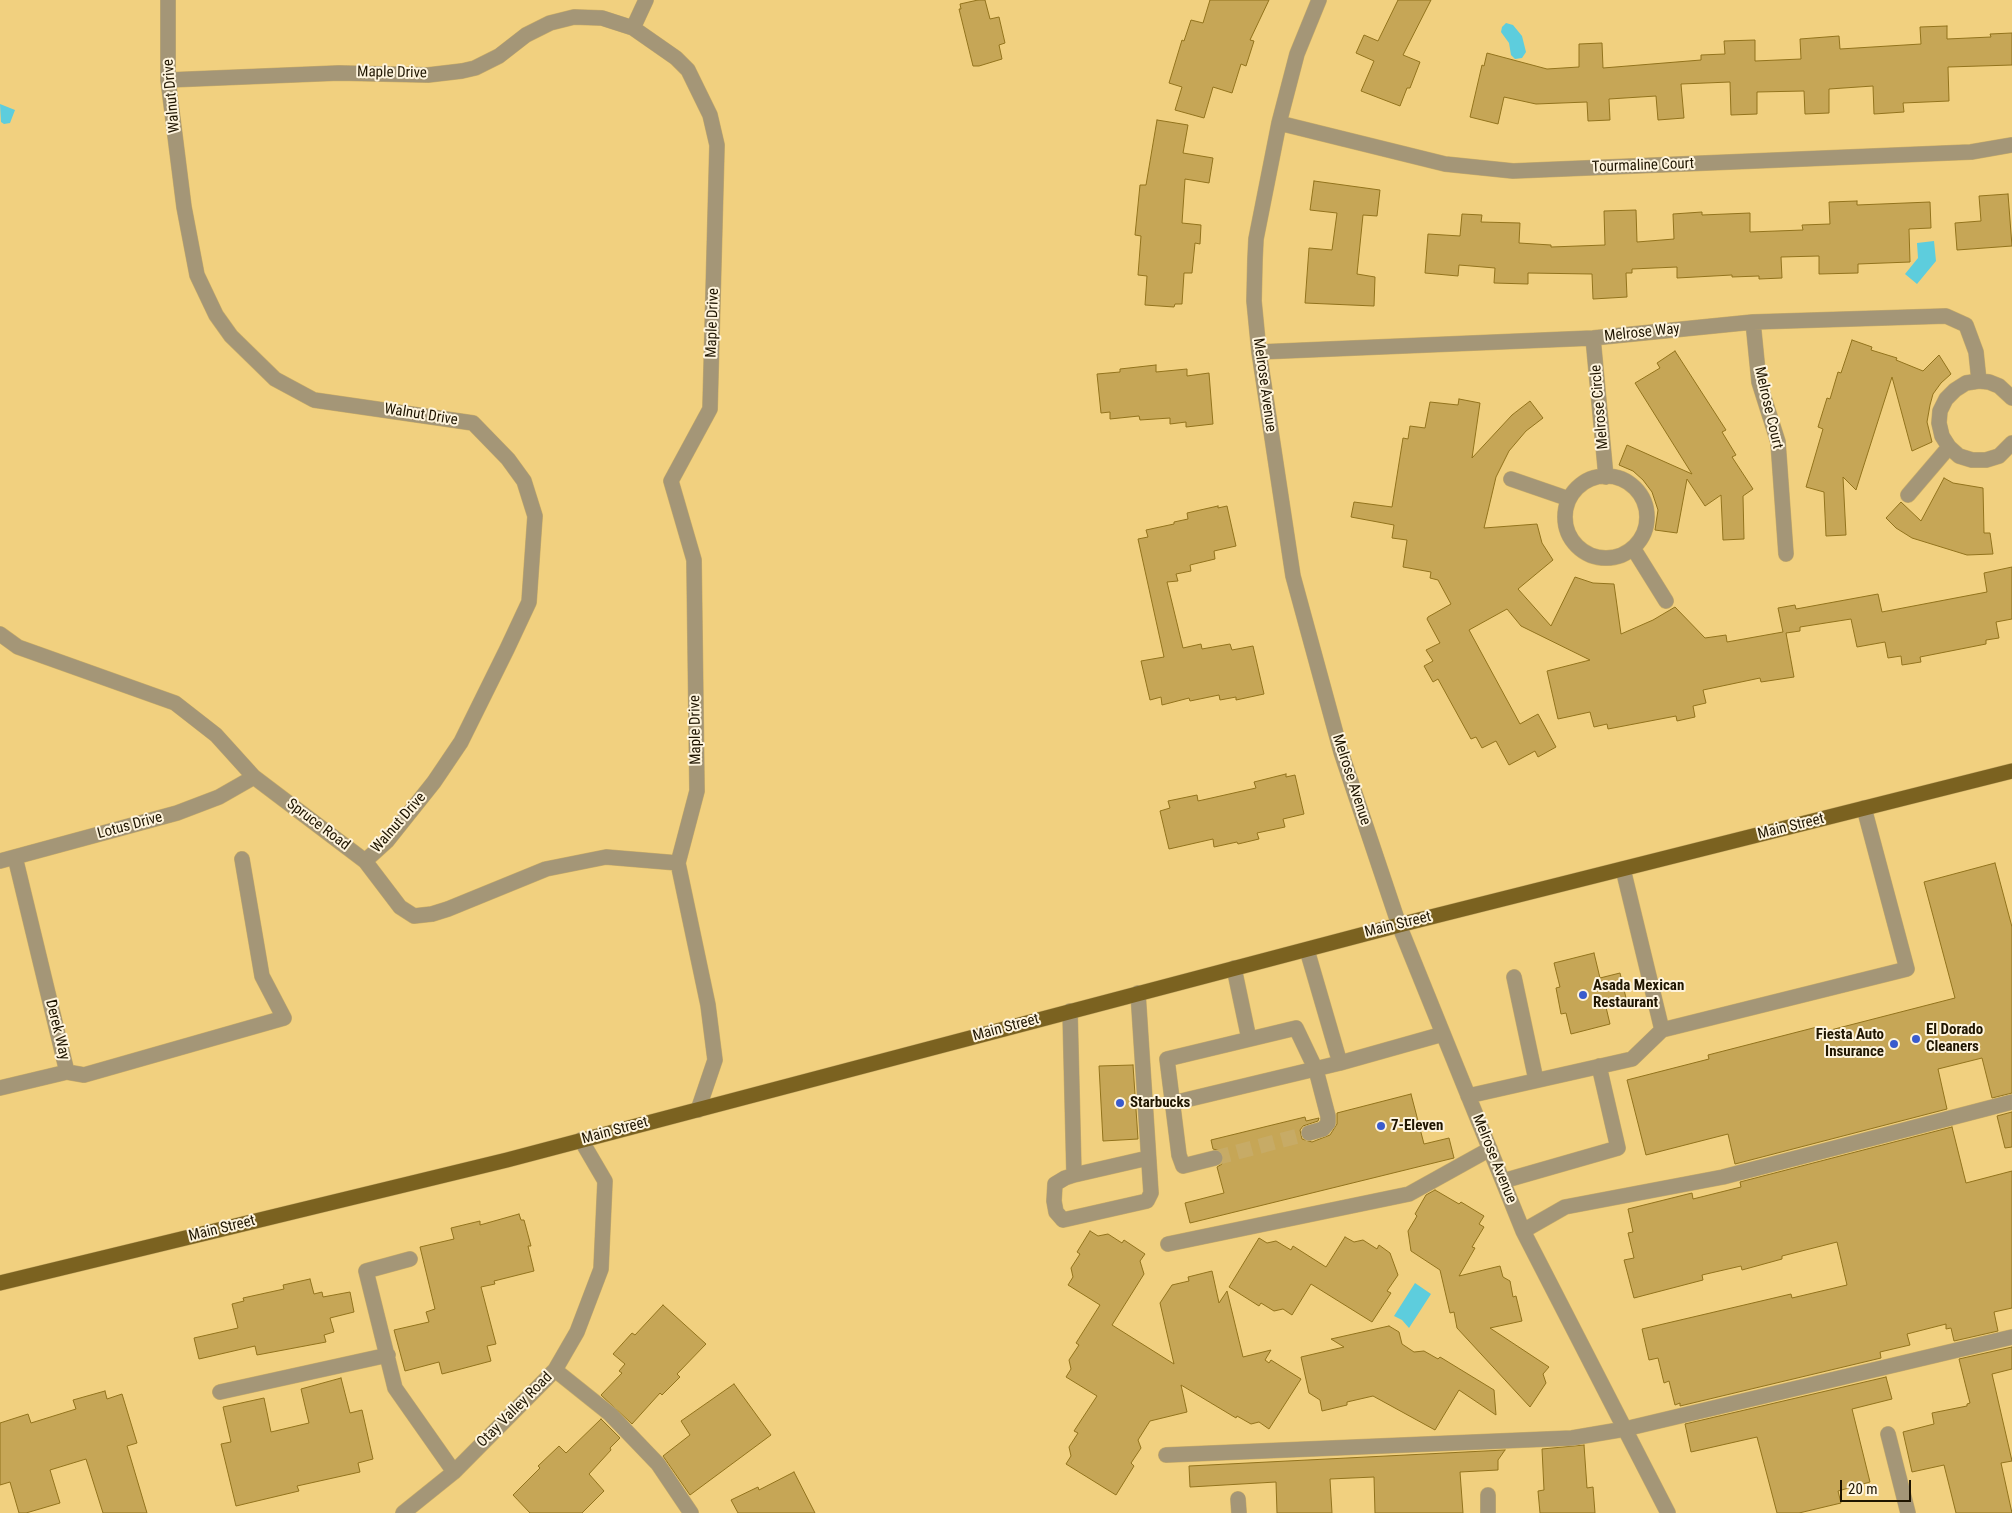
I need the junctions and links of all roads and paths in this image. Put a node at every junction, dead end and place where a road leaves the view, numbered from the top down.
1 (168, 0) edge
2 (646, 0) edge
3 (1320, 0) edge
4 (633, 28) junction
5 (168, 80) junction
6 (1278, 123) junction
7 (2012, 145) edge
8 (1753, 322) junction
9 (1593, 338) junction
10 (1259, 352) junction
11 (1979, 381) junction
12 (2012, 398) edge
13 (2012, 444) edge
14 (1949, 447) junction
15 (1606, 476) junction
16 (1511, 479) dead end
17 (1908, 495) dead end
18 (1569, 499) junction
19 (1633, 548) junction
20 (1786, 554) dead end
21 (1666, 601) dead end
22 (0, 634) edge
23 (2012, 771) edge
24 (254, 777) junction
25 (1864, 808) junction
26 (15, 857) junction
27 (242, 859) dead end
28 (0, 861) edge
29 (365, 861) junction
30 (678, 863) junction
31 (1623, 869) junction
32 (1399, 925) junction
33 (1307, 950) junction
34 (1234, 968) junction
35 (1514, 977) dead end
36 (1138, 993) junction
37 (1070, 1012) junction
38 (1662, 1030) junction
39 (1443, 1034) junction
40 (1249, 1039) junction
41 (1340, 1063) junction
42 (1599, 1066) junction
43 (1316, 1070) junction
44 (67, 1072) junction
45 (1536, 1080) junction
46 (0, 1088) edge
47 (1468, 1096) junction
48 (2012, 1102) edge
49 (1173, 1103) junction
50 (698, 1110) junction
51 (1309, 1133) tunnel mouth
52 (581, 1140) junction
53 (1490, 1149) junction
54 (1148, 1158) junction
55 (1215, 1158) tunnel mouth
56 (1074, 1175) junction
57 (1503, 1181) junction
58 (1523, 1231) junction
59 (1168, 1244) dead end
60 (410, 1259) dead end
61 (0, 1283) edge
62 (2012, 1336) edge
63 (388, 1355) junction
64 (555, 1370) junction
65 (220, 1392) dead end
66 (1625, 1430) junction
67 (1888, 1434) dead end
68 (1166, 1455) dead end
69 (454, 1472) junction
70 (1488, 1495) dead end
71 (403, 1513) edge
72 (691, 1513) edge
73 (1488, 1513) edge
74 (1668, 1513) edge
75 (1908, 1513) edge

1 - 5 street, Walnut Drive
2 - 4 street
3 - 6 street, Melrose Avenue
4 - 5 street, Maple Drive
4 - 30 street, Maple Drive
5 - 29 street, Walnut Drive
6 - 7 street, Tourmaline Court
6 - 10 street, Melrose Avenue
8 - 9 street, Melrose Way
8 - 11 street, Melrose Way
8 - 20 street, Melrose Court
9 - 10 street, Melrose Way
9 - 15 street, Melrose Circle
10 - 32 street, Melrose Avenue
11 - 12 street
11 - 14 street
13 - 14 street
14 - 17 street
15 - 18 street
15 - 19 street
16 - 18 street
18 - 19 street
19 - 21 street
22 - 24 street, Spruce Road
23 - 25 main road, Main Street
24 - 26 street, Lotus Drive
24 - 29 street, Spruce Road
25 - 31 main road, Main Street
25 - 38 street
26 - 28 street, Lotus Drive
26 - 44 street, Derek Way
27 - 44 street, Derek Way
29 - 30 street, Spruce Road
30 - 50 street, Maple Drive
31 - 32 main road, Main Street
31 - 38 street
32 - 33 main road, Main Street
32 - 39 street, Melrose Avenue
33 - 34 main road, Main Street
33 - 41 street
34 - 36 main road, Main Street
34 - 40 street
35 - 45 street
36 - 37 main road, Main Street
36 - 54 street
37 - 50 main road, Main Street
37 - 56 street
38 - 42 street
39 - 41 street
39 - 47 street, Melrose Avenue
40 - 43 street
40 - 49 street
41 - 43 street
42 - 45 street
42 - 57 street
43 - 49 street
43 - 51 street
44 - 46 street
45 - 47 street
47 - 53 street, Melrose Avenue
48 - 58 street
49 - 55 street
50 - 52 main road, Main Street
52 - 61 main road, Main Street
52 - 64 street, Otay Valley Road
53 - 57 street, Melrose Avenue
53 - 59 street
54 - 56 street
54 - 56 street
57 - 58 street, Melrose Avenue
58 - 66 street, Melrose Avenue
60 - 63 street
62 - 66 street
63 - 65 street
63 - 69 street
64 - 69 street, Otay Valley Road
64 - 72 street
66 - 68 street
66 - 74 street, Melrose Avenue
67 - 75 street
69 - 71 street, Otay Valley Road
70 - 73 street

